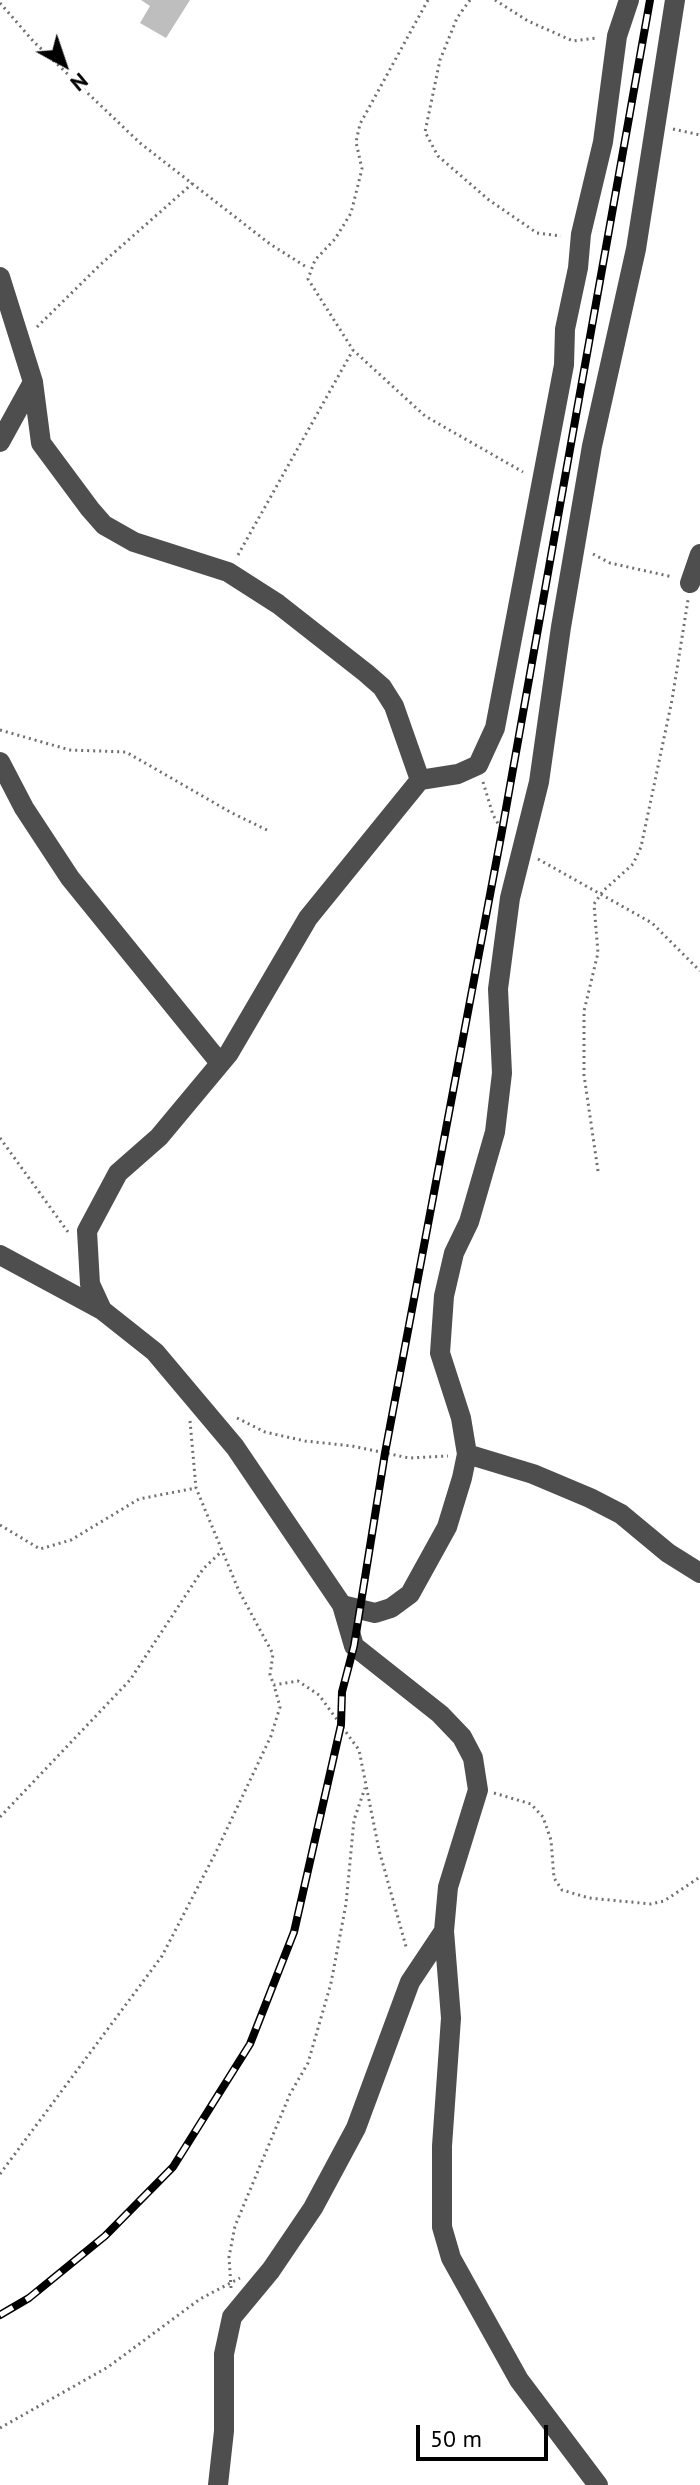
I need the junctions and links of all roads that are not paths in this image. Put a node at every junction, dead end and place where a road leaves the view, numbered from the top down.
1 (629, 0) edge
2 (675, 0) edge
3 (0, 277) edge
4 (33, 382) junction
5 (0, 442) edge
6 (700, 554) edge
7 (690, 583) road end
8 (0, 762) edge
9 (420, 780) junction
10 (220, 1063) junction
11 (0, 1255) edge
12 (102, 1310) junction
13 (467, 1454) junction
14 (700, 1573) edge
15 (342, 1605) junction
16 (444, 1931) junction
17 (218, 2485) edge
18 (598, 2485) edge

1 - 9 street
2 - 13 street
3 - 4 street
4 - 5 street
4 - 9 street
6 - 7 street
8 - 10 street
9 - 10 street
10 - 12 street
11 - 12 street
12 - 15 street
13 - 14 street
13 - 15 street
15 - 16 street
16 - 17 street
16 - 18 street

